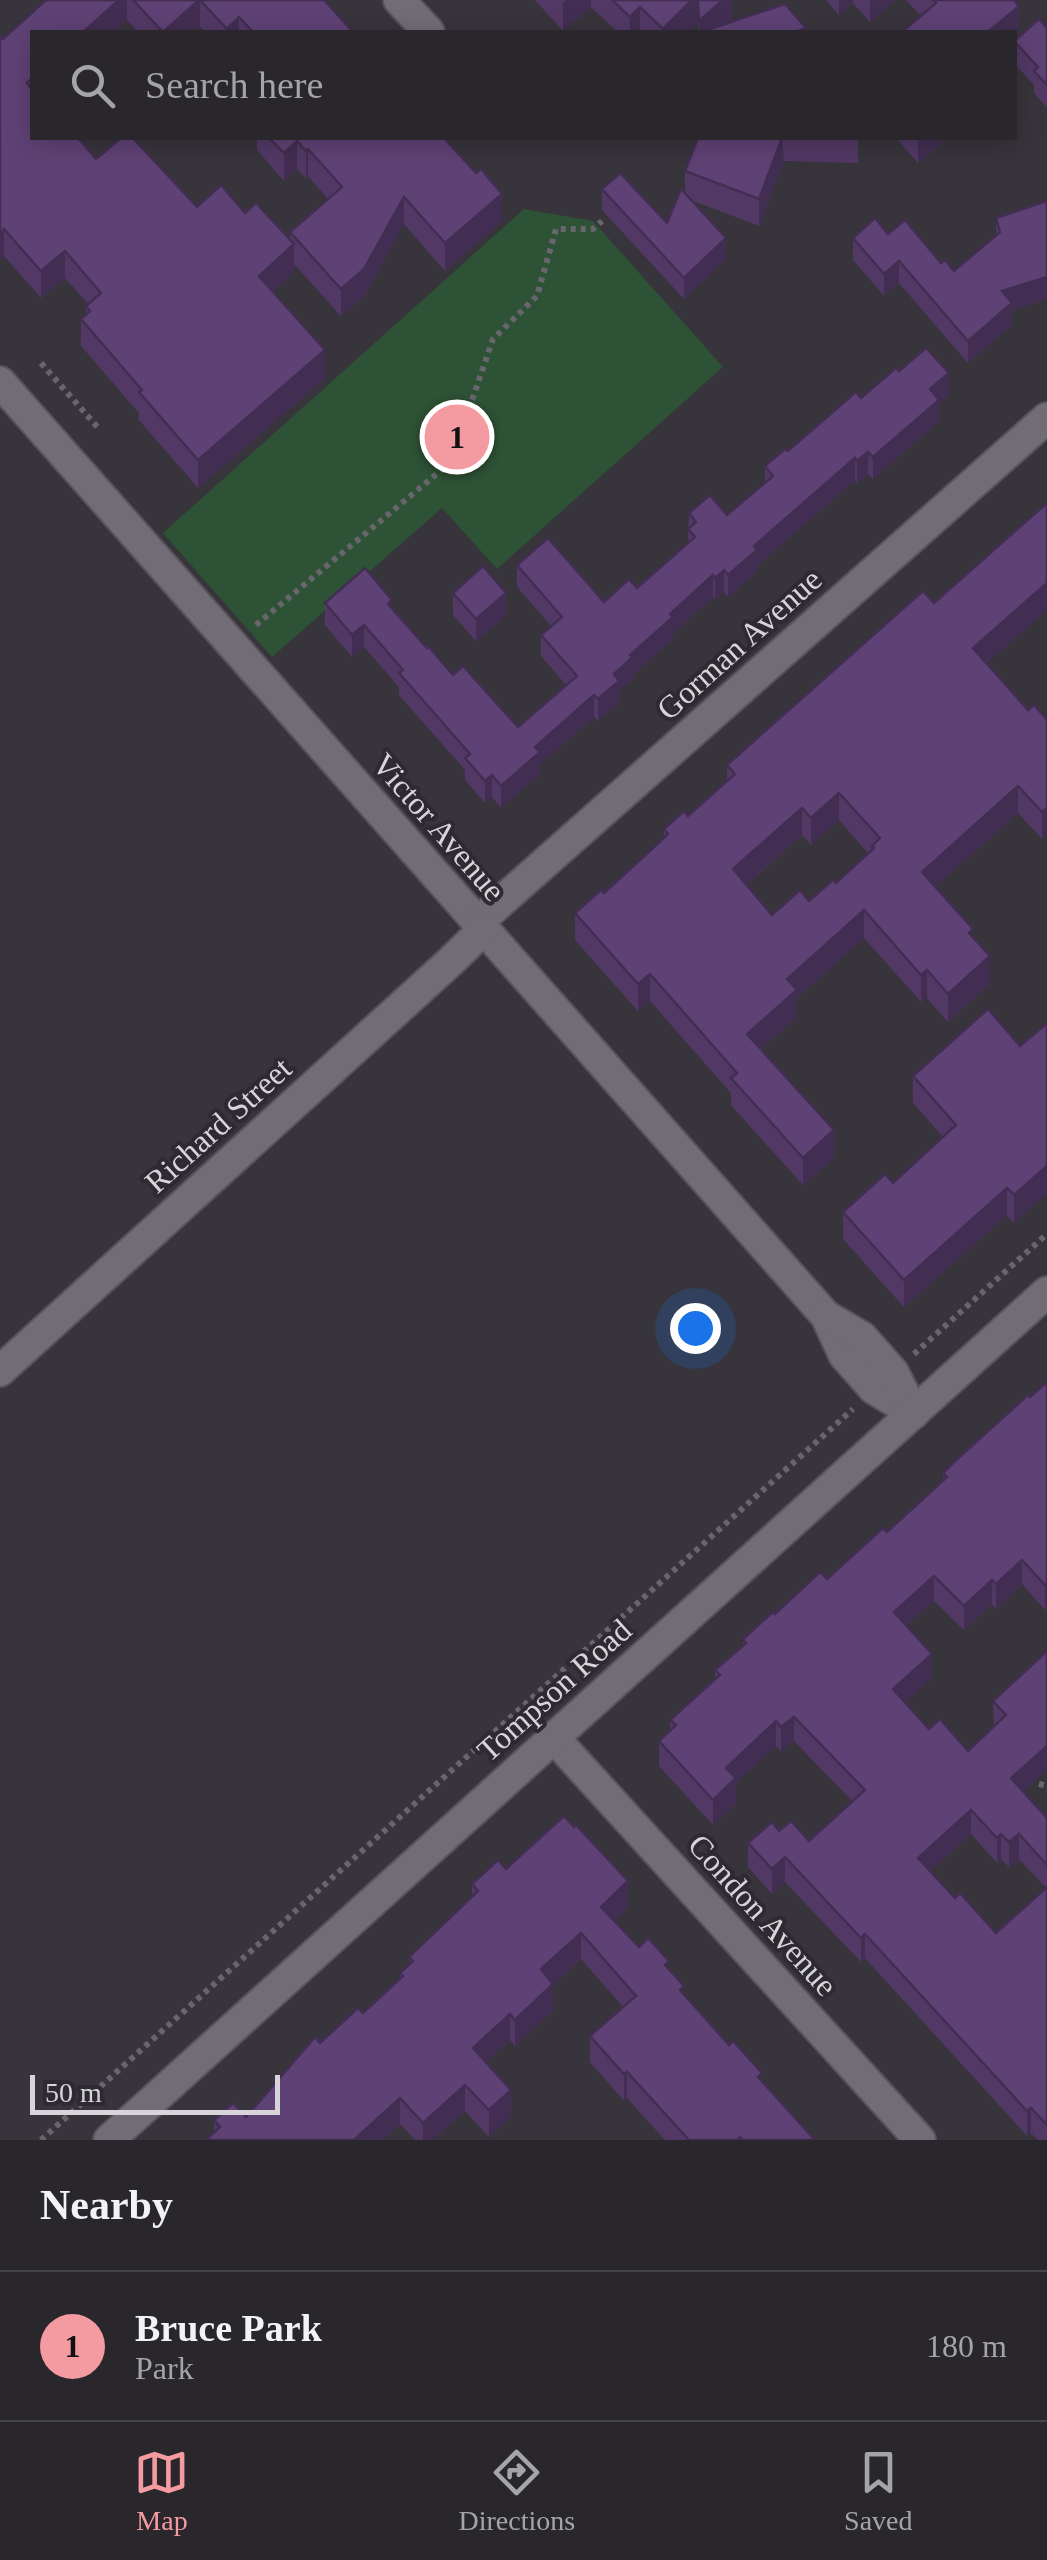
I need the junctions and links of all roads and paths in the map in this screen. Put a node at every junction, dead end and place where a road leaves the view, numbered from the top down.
1 (399, 0) edge
2 (427, 30) edge
3 (602, 220) dead end
4 (41, 363) dead end
5 (0, 382) edge
6 (1047, 418) edge
7 (100, 430) dead end
8 (232, 646) junction
9 (480, 926) junction
10 (1047, 1234) edge
11 (1047, 1292) edge
12 (0, 1371) edge
13 (884, 1381) junction
14 (914, 1413) junction
15 (554, 1738) junction
16 (41, 2140) edge
17 (108, 2140) edge
18 (920, 2140) edge

1 - 2 street
3 - 8 path
4 - 7 path
5 - 8 street, Victor Avenue
6 - 9 street, Gorman Avenue
8 - 9 street, Victor Avenue
9 - 12 street, Richard Street
9 - 13 street, Victor Avenue
10 - 13 path
11 - 14 street, Tompson Road
13 - 14 street, Victor Avenue
13 - 16 path
14 - 15 street, Tompson Road
15 - 17 street, Tompson Road
15 - 18 street, Condon Avenue

